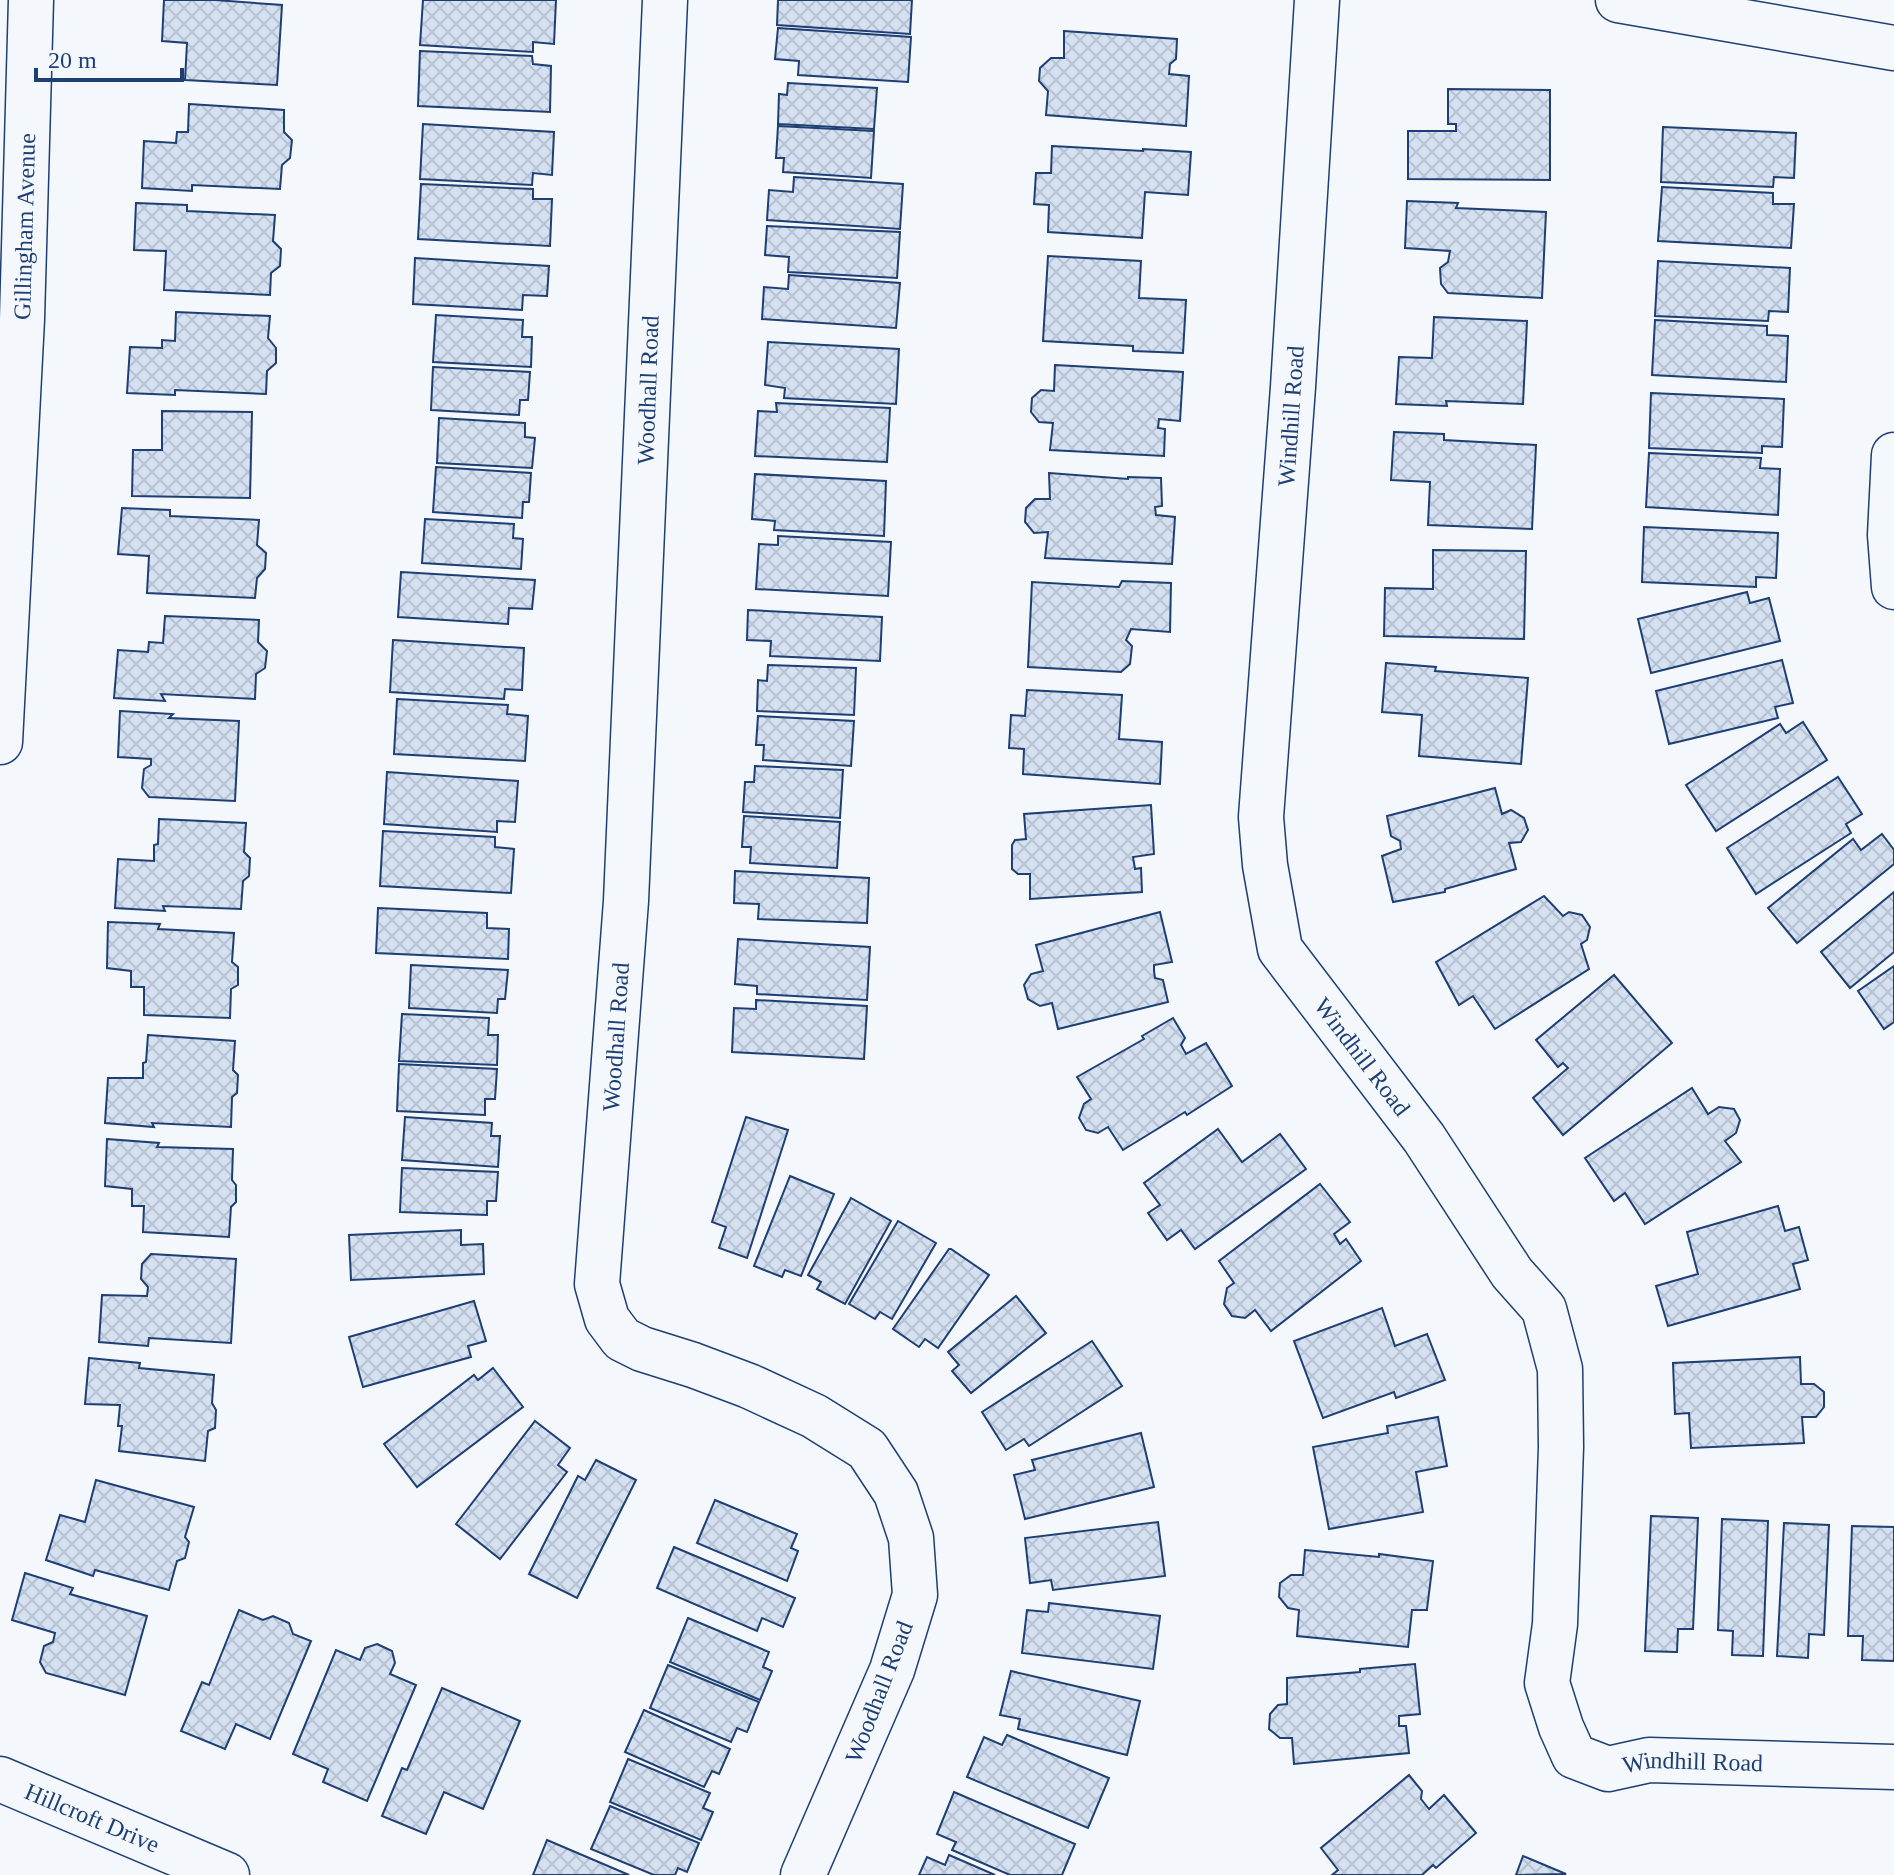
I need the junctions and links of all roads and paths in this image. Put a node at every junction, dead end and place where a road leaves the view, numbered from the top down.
1 (31, 0) edge
2 (665, 0) edge
3 (1317, 0) edge
4 (1618, 0) edge
5 (1894, 48) edge
6 (11, 319) edge
7 (1894, 455) edge
8 (1894, 587) edge
9 (0, 742) edge
10 (1894, 1767) edge
11 (0, 1779) edge
12 (227, 1875) edge
13 (803, 1875) edge

1 - 6 street, Gillingham Avenue
2 - 13 street, Woodhall Road
3 - 10 street, Windhill Road
4 - 5 street
6 - 9 street, Gillingham Avenue
7 - 8 street
11 - 12 street, Hillcroft Drive

